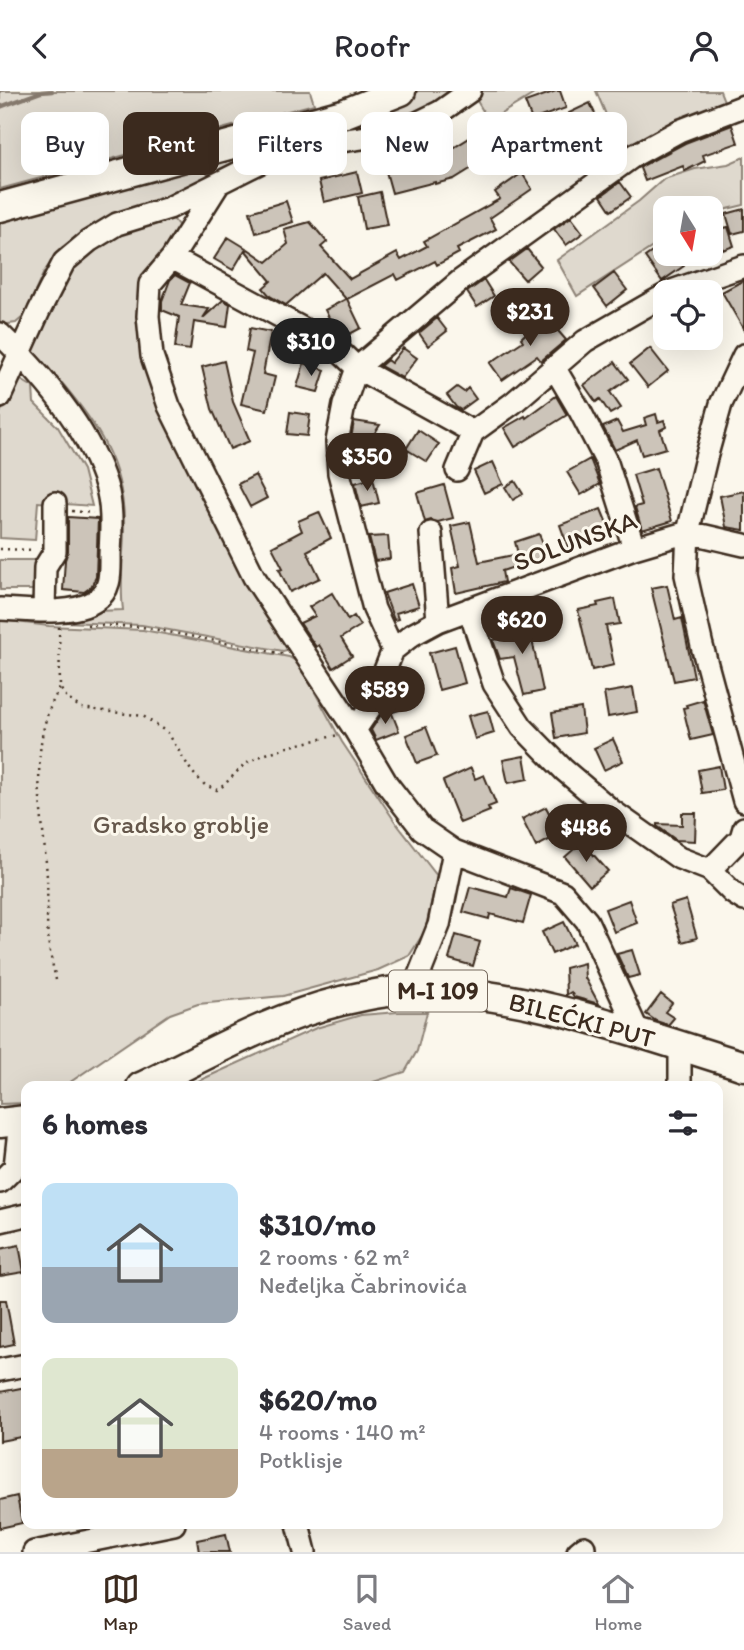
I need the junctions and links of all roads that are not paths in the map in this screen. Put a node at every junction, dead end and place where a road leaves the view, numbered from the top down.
1 (401, 91) edge
2 (470, 91) edge
3 (744, 106) edge
4 (218, 185) junction
5 (0, 207) edge
6 (169, 208) junction
7 (190, 232) junction
8 (172, 258) junction
9 (744, 266) edge
10 (704, 280) edge
11 (653, 301) edge
12 (0, 334) edge
13 (20, 353) junction
14 (744, 355) edge
15 (554, 367) junction
16 (357, 368) junction
17 (0, 397) edge
18 (472, 432) junction
19 (457, 470) dead end
20 (55, 506) road end
21 (688, 532) junction
22 (431, 533) dead end
23 (744, 545) edge
24 (634, 548) junction
25 (0, 609) edge
26 (469, 609) junction
27 (51, 610) junction
28 (438, 621) junction
29 (393, 650) junction
30 (355, 730) junction
31 (744, 801) edge
32 (744, 828) edge
33 (454, 851) junction
34 (710, 870) junction
35 (744, 900) edge
36 (413, 990) junction
37 (639, 1034) junction
38 (680, 1046) junction
39 (744, 1066) edge
40 (154, 1081) edge
41 (680, 1081) edge
42 (15, 1122) edge
43 (21, 1169) edge
44 (0, 1182) edge
45 (21, 1216) edge
46 (0, 1221) edge
47 (21, 1366) edge
48 (0, 1370) edge
49 (149, 1529) edge
50 (299, 1529) edge
51 (34, 1552) edge
52 (305, 1552) edge

1 - 5 main road
2 - 4 street
3 - 16 street
4 - 6 street
4 - 7 street
6 - 7 street
6 - 13 street
7 - 8 street
8 - 16 street
8 - 30 street
9 - 10 street
11 - 15 street
12 - 13 street
13 - 17 street
13 - 27 street
14 - 21 street
15 - 18 street
15 - 24 street
16 - 18 street
16 - 29 street
18 - 19 street
20 - 27 street
21 - 23 street, SOLUNSKA
21 - 24 street, SOLUNSKA
21 - 31 street
22 - 28 street
24 - 26 street, SOLUNSKA
25 - 27 street
26 - 28 street, SOLUNSKA
26 - 34 street
28 - 29 street, SOLUNSKA
29 - 30 street
30 - 33 street
32 - 34 street
33 - 36 street
33 - 37 street
34 - 35 street
36 - 37 main road, BILEĆKI PUT / M-I 109
36 - 40 main road, BILEĆKI PUT / M-I 109
37 - 38 main road, BILEĆKI PUT / M-I 109
38 - 39 main road, BILEĆKI PUT / M-I 109
38 - 41 street
42 - 43 street
43 - 44 street
45 - 46 street
47 - 48 street
49 - 51 street
50 - 52 street

